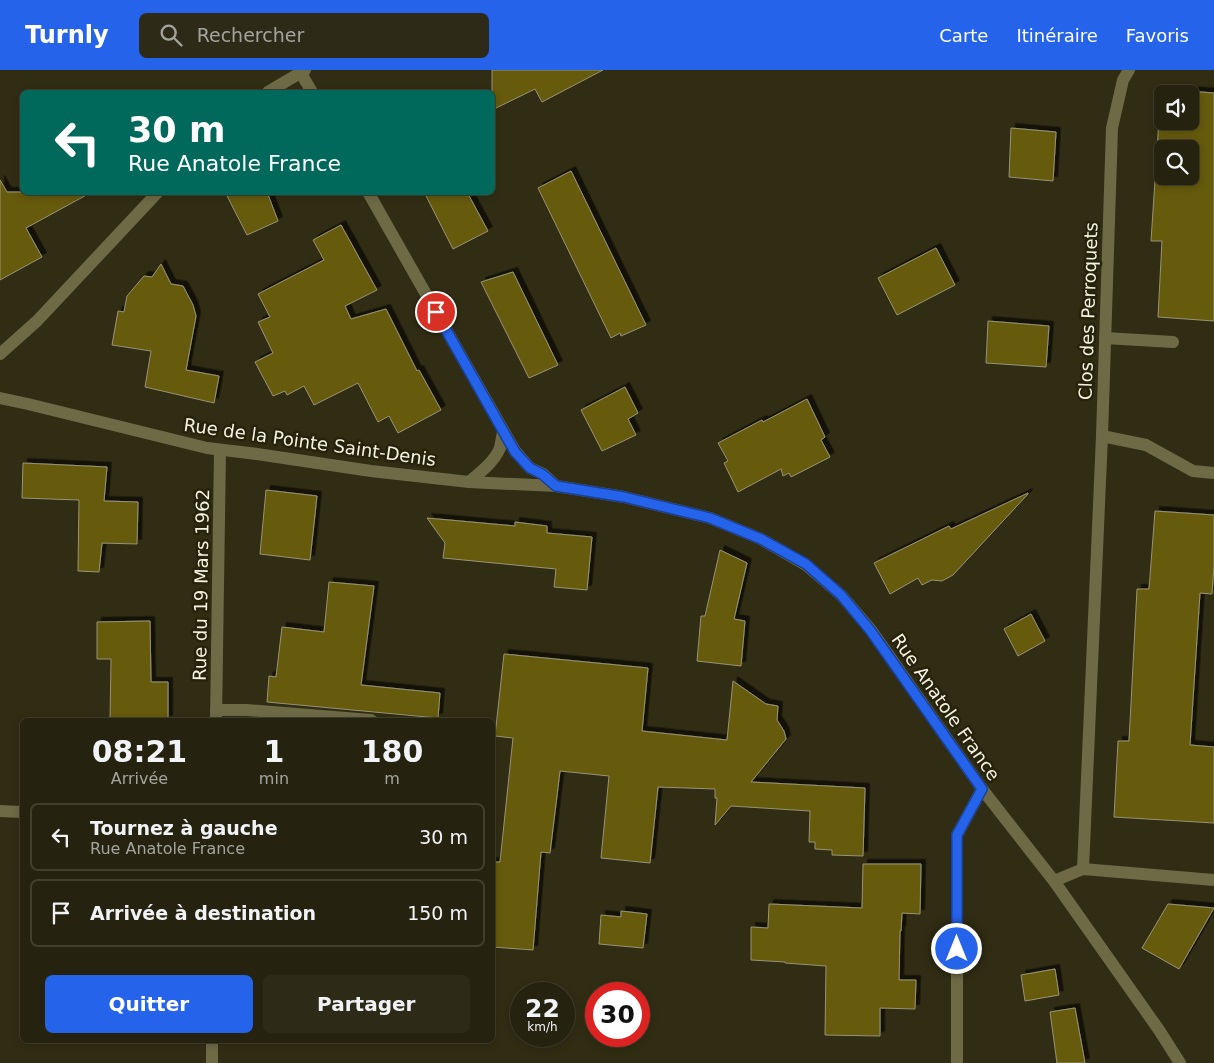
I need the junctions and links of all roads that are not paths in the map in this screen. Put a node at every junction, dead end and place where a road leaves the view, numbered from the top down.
1 (1129, 70) edge
2 (301, 71) edge
3 (271, 90) edge
4 (311, 90) edge
5 (155, 195) edge
6 (370, 195) edge
7 (1105, 338) junction
8 (1173, 342) dead end
9 (0, 354) edge
10 (3, 397) edge
11 (503, 432) junction
12 (1102, 436) junction
13 (220, 450) junction
14 (1214, 473) edge
15 (470, 482) junction
16 (556, 486) junction
17 (216, 715) edge
18 (346, 718) edge
19 (982, 789) junction
20 (0, 811) edge
21 (20, 812) edge
22 (1083, 870) junction
23 (1214, 880) edge
24 (1054, 881) junction
25 (212, 1043) edge
26 (212, 1063) edge
27 (956, 1063) edge
28 (1180, 1063) edge

1 - 7 street, Clos des Perroquets
2 - 3 street
2 - 4 street
5 - 9 street
6 - 11 street, Rue Anatole France
7 - 8 street
7 - 12 street, Clos des Perroquets
10 - 13 street, Rue de la Pointe Saint-Denis
11 - 15 street
11 - 16 street, Rue Anatole France
12 - 14 street
12 - 22 street, Clos des Perroquets
13 - 15 street, Rue de la Pointe Saint-Denis
13 - 17 street, Rue du 19 Mars 1962
15 - 16 street, Rue de la Pointe Saint-Denis
16 - 19 street, Rue Anatole France
17 - 18 street
19 - 24 street, Rue Anatole France
19 - 27 street
20 - 21 street
22 - 23 street
22 - 24 street
24 - 28 street, Rue Anatole France
25 - 26 street

